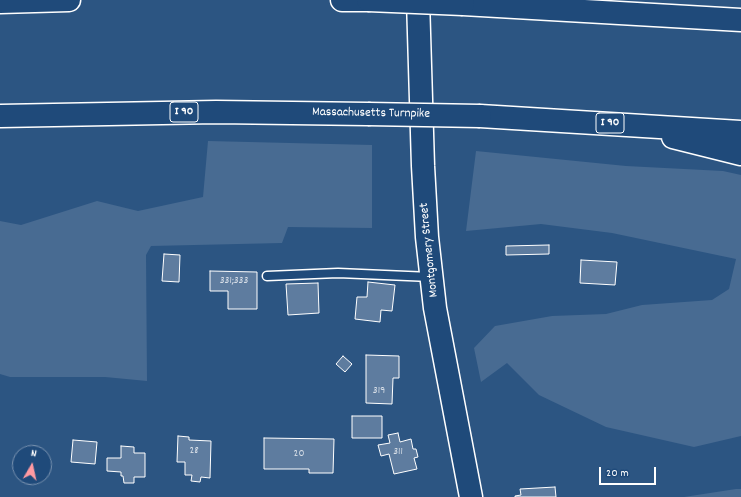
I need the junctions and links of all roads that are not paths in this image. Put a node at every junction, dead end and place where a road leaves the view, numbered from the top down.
1 (69, 0) edge
2 (342, 0) edge
3 (368, 0) edge
4 (418, 0) edge
5 (0, 2) edge
6 (741, 20) edge
7 (0, 116) edge
8 (620, 124) junction
9 (741, 132) edge
10 (741, 154) edge
11 (267, 276) dead end
12 (432, 277) junction
13 (471, 497) edge

1 - 5 main road
2 - 3 main road
3 - 6 main road, bridge
4 - 12 main road, Montgomery Street
7 - 8 main road, Massachusetts Turnpike / I 90, bridge
8 - 9 main road, Massachusetts Turnpike / I 90
8 - 10 main road
11 - 12 lane
12 - 13 main road, Montgomery Street

